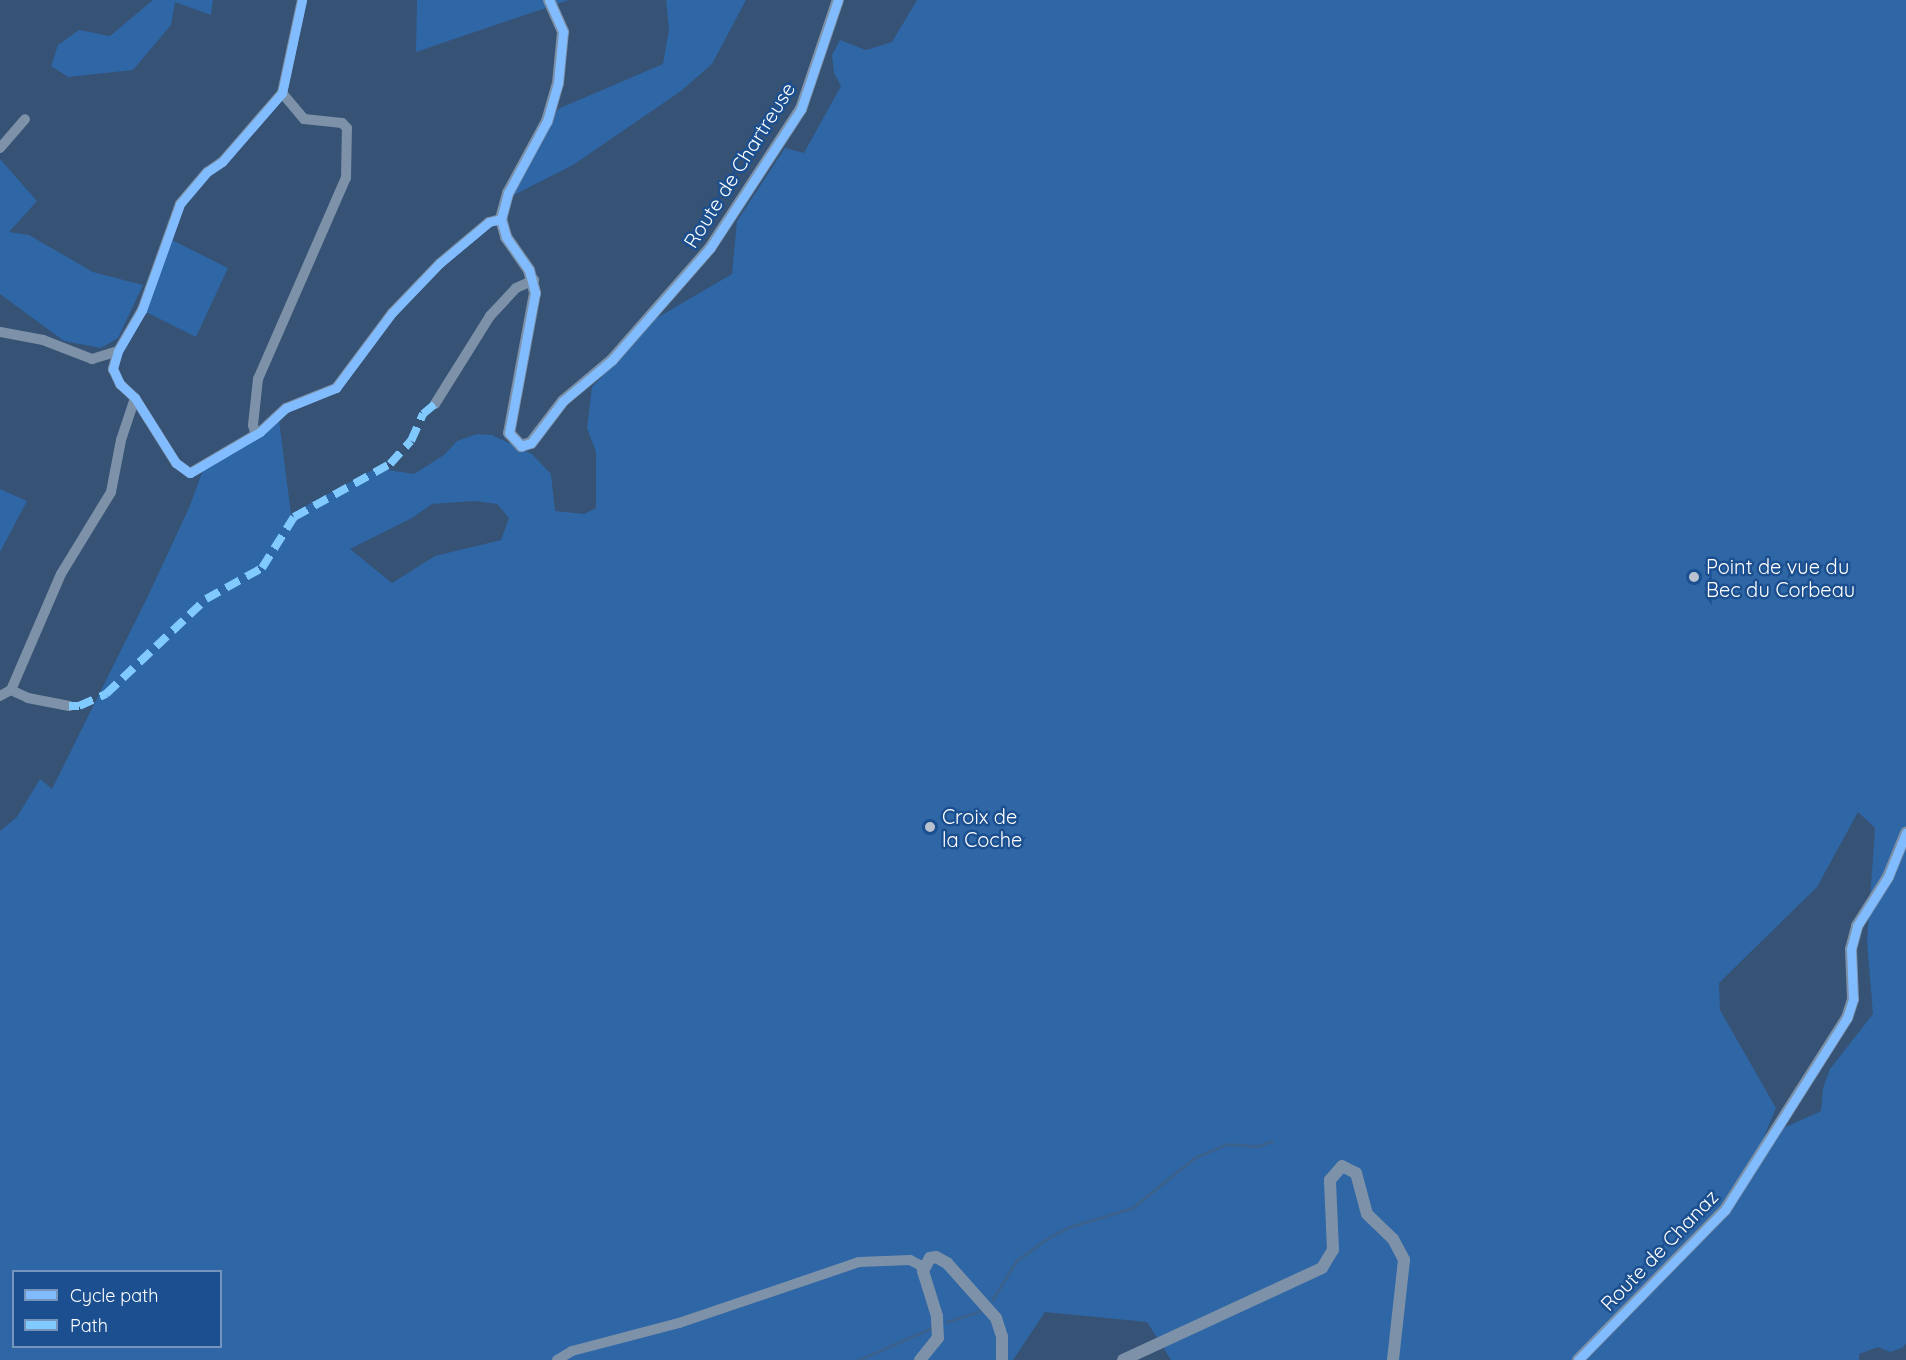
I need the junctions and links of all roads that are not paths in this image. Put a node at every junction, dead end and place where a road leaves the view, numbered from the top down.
1 (302, 0) edge
2 (549, 0) edge
3 (838, 0) edge
4 (282, 93) junction
5 (26, 119) dead end
6 (0, 148) edge
7 (501, 219) junction
8 (534, 280) junction
9 (0, 332) edge
10 (118, 351) junction
11 (135, 398) junction
12 (435, 404) dead end
13 (255, 432) junction
14 (11, 690) junction
15 (0, 696) edge
16 (69, 706) dead end
17 (1906, 833) edge
18 (922, 1271) junction
19 (557, 1360) edge
20 (920, 1360) edge
21 (1002, 1360) edge
22 (1123, 1360) edge
23 (1393, 1360) edge
24 (1578, 1360) edge

1 - 4 street
2 - 7 street
3 - 8 street, Route de Chartreuse
4 - 10 street
4 - 13 street
5 - 6 street
7 - 8 street
7 - 13 street
8 - 12 street
9 - 10 street
10 - 11 street
11 - 13 street
11 - 14 street
14 - 15 street
14 - 16 street
17 - 24 street, Route de Chanaz
18 - 19 street
18 - 20 street
18 - 21 street
22 - 23 street

